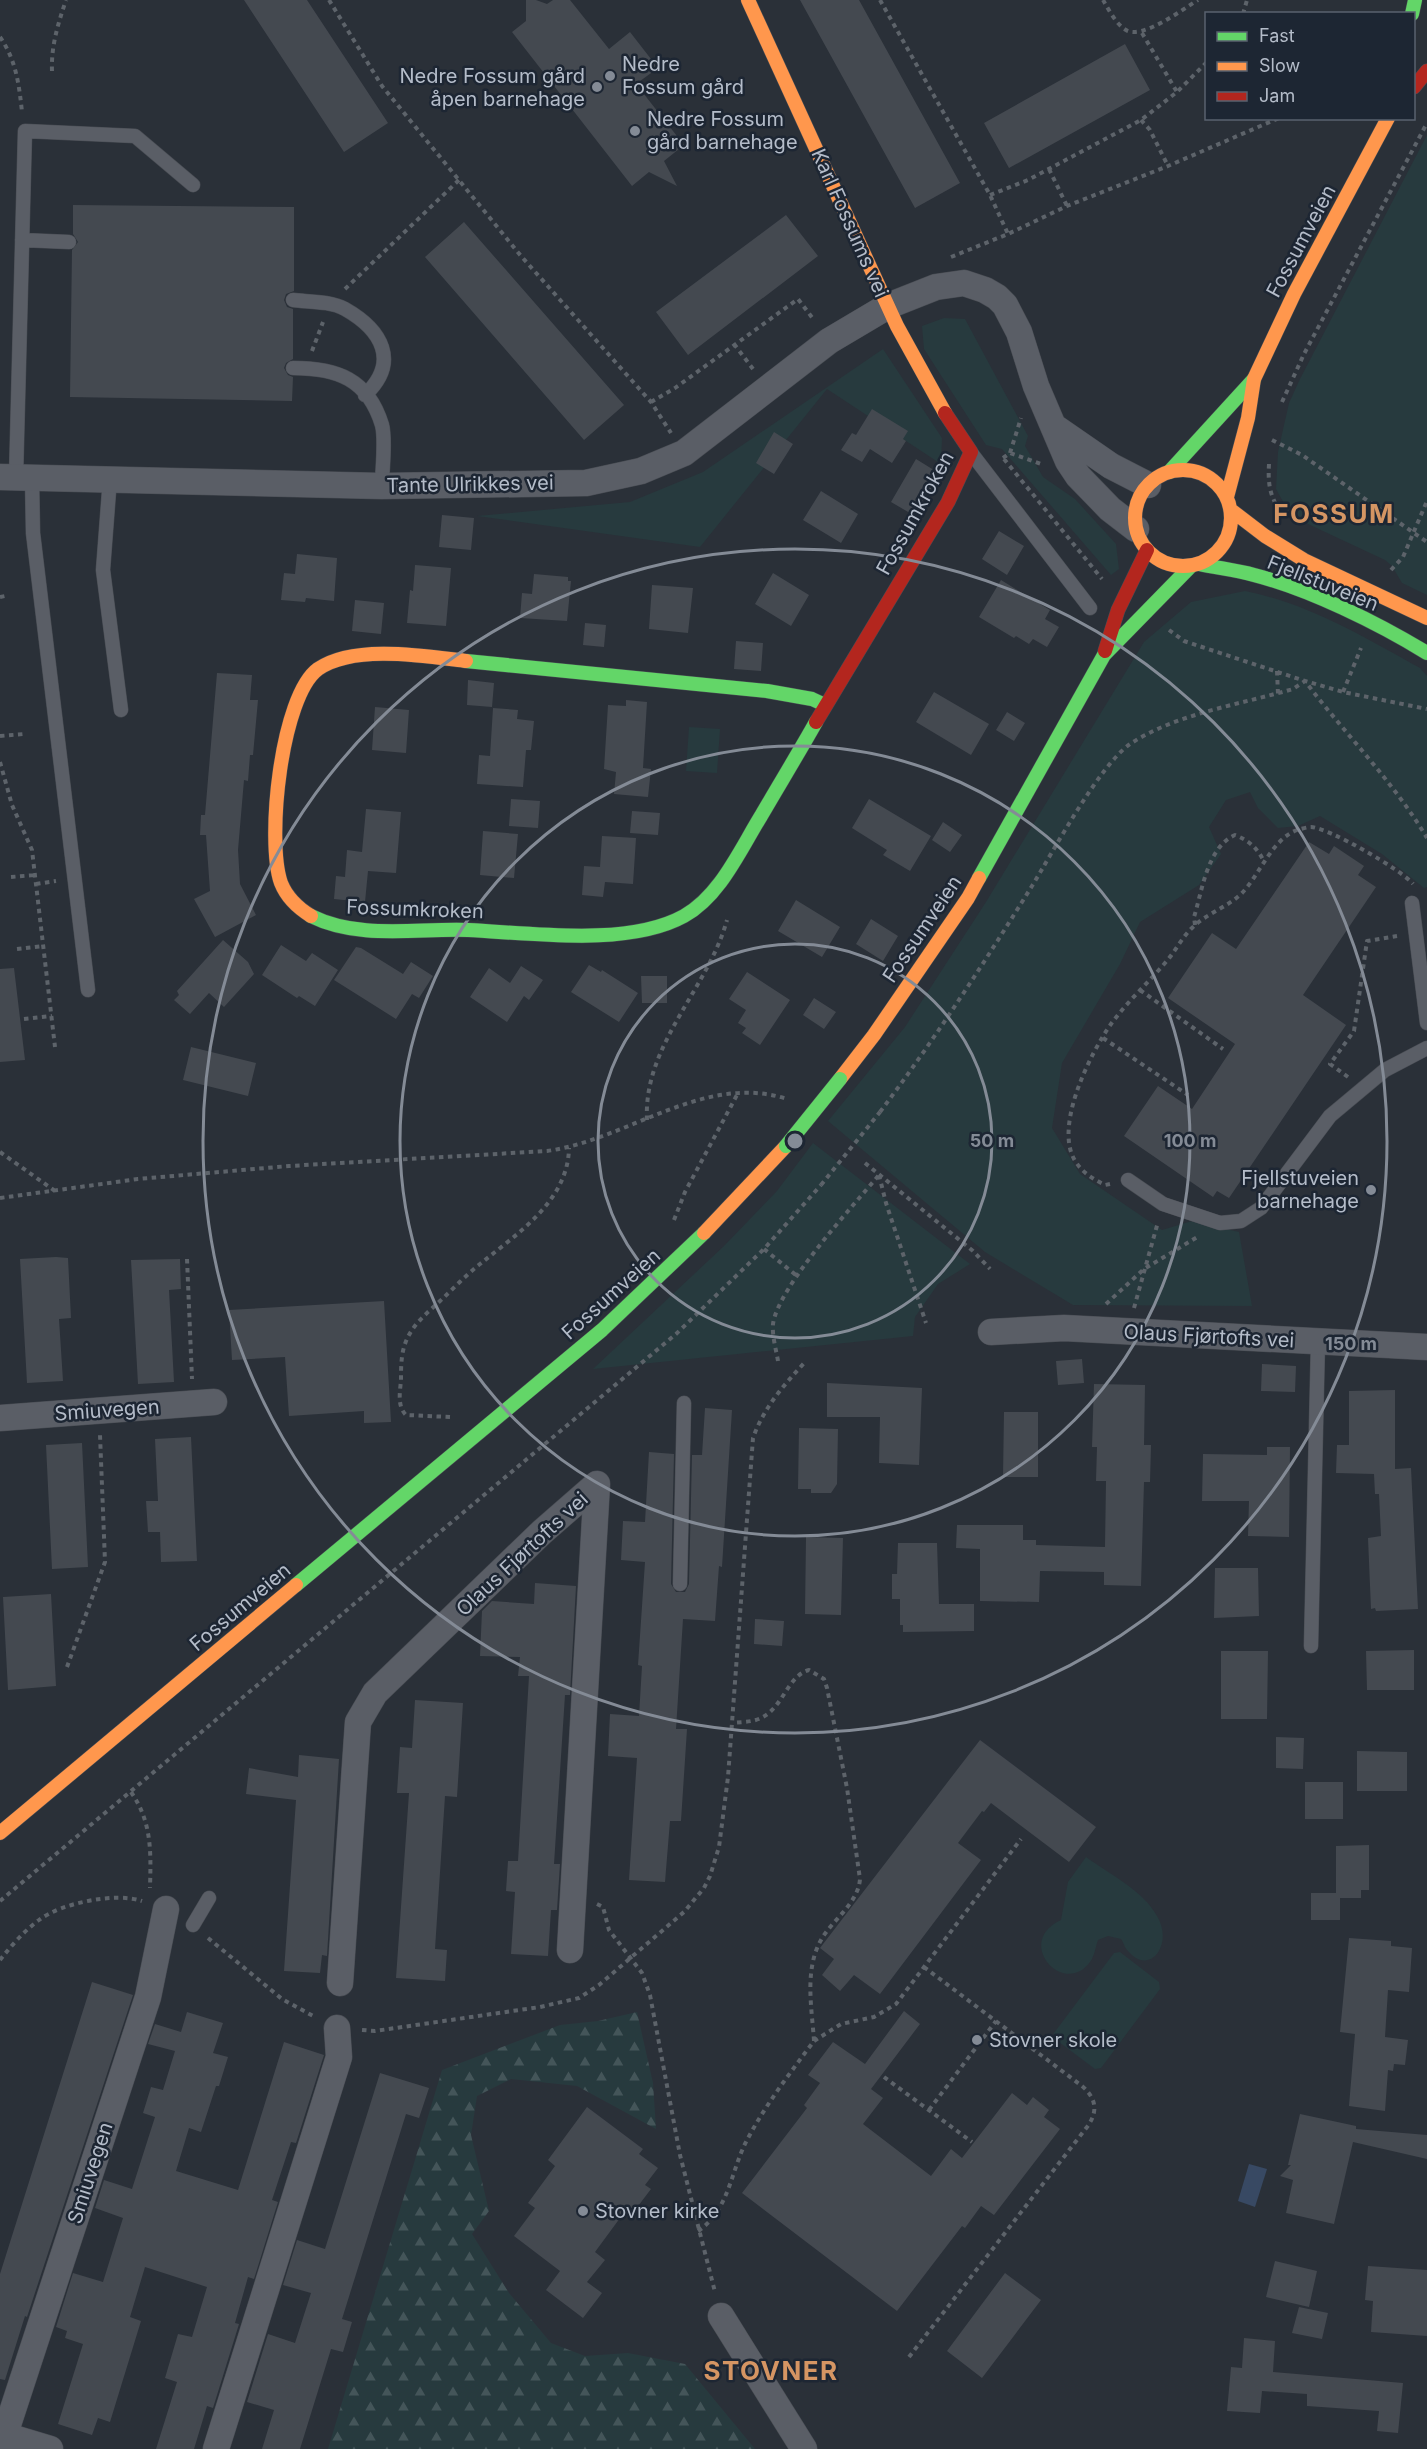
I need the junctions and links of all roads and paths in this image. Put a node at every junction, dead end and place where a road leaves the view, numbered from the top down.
1 (66, 0) edge
2 (329, 0) edge
3 (748, 0) edge
4 (880, 0) edge
5 (1103, 0) edge
6 (1198, 0) edge
7 (1420, 0) edge
8 (1427, 11) edge
9 (1142, 33) junction
10 (0, 37) edge
11 (1205, 64) edge
12 (52, 71) dead end
13 (1427, 71) edge
14 (1415, 85) edge
15 (1177, 92) junction
16 (1141, 120) junction
17 (1274, 120) edge
18 (1386, 120) edge
19 (1427, 123) edge
20 (24, 131) junction
21 (1168, 166) junction
22 (1049, 168) junction
23 (459, 180) junction
24 (193, 185) dead end
25 (990, 195) junction
26 (1067, 206) junction
27 (1008, 234) junction
28 (22, 240) junction
29 (69, 242) dead end
30 (941, 261) dead end
31 (293, 300) dead end
32 (329, 305) junction
33 (888, 306) junction
34 (829, 341) junction
35 (312, 348) dead end
36 (293, 368) dead end
37 (1254, 379) junction
38 (365, 395) junction
39 (651, 402) junction
40 (1278, 411) dead end
41 (1022, 414) dead end
42 (1056, 428) junction
43 (1273, 432) dead end
44 (1272, 440) junction
45 (1270, 447) dead end
46 (971, 452) junction
47 (684, 453) junction
48 (1010, 453) junction
49 (1269, 454) dead end
50 (1003, 458) dead end
51 (1044, 465) dead end
52 (16, 477) edge
53 (110, 478) junction
54 (1158, 479) junction
55 (382, 486) junction
56 (1227, 497) junction
57 (1427, 501) edge
58 (1278, 509) dead end
59 (1231, 510) junction
60 (1413, 533) junction
61 (1141, 540) junction
62 (1427, 542) edge
63 (1195, 565) junction
64 (1387, 572) dead end
65 (1090, 608) dead end
66 (1427, 618) edge
67 (1169, 630) dead end
68 (1362, 646) dead end
69 (1427, 653) edge
70 (1104, 656) junction
71 (1277, 671) junction
72 (1305, 681) junction
73 (1343, 692) junction
74 (1278, 694) junction
75 (825, 705) junction
76 (1427, 709) edge
77 (121, 710) dead end
78 (24, 734) dead end
79 (0, 736) edge
80 (0, 762) edge
81 (1427, 838) edge
82 (1265, 863) junction
83 (35, 875) junction
84 (11, 877) dead end
85 (60, 881) dead end
86 (36, 884) junction
87 (1413, 885) dead end
88 (1412, 903) dead end
89 (1195, 925) junction
90 (1415, 933) junction
91 (718, 944) dead end
92 (44, 946) junction
93 (17, 949) dead end
94 (88, 990) dead end
95 (1140, 990) junction
96 (52, 1016) junction
97 (24, 1019) dead end
98 (1427, 1023) edge
99 (1103, 1038) junction
100 (55, 1047) dead end
101 (1223, 1048) dead end
102 (1427, 1048) edge
103 (1363, 1088) junction
104 (738, 1093) junction
105 (1188, 1095) dead end
106 (787, 1099) dead end
107 (647, 1120) junction
108 (569, 1148) junction
109 (0, 1152) edge
110 (865, 1163) dead end
111 (879, 1175) junction
112 (1128, 1180) joint
113 (55, 1191) junction
114 (0, 1198) edge
115 (1163, 1204) junction
116 (1220, 1223) junction
117 (673, 1228) dead end
118 (764, 1249) junction
119 (187, 1259) dead end
120 (990, 1269) dead end
121 (1144, 1269) junction
122 (797, 1276) junction
123 (1104, 1306) dead end
124 (1132, 1316) dead end
125 (926, 1323) dead end
126 (991, 1332) dead end
127 (1318, 1341) junction
128 (1427, 1347) edge
129 (778, 1361) dead end
130 (806, 1361) dead end
131 (203, 1403) joint
132 (684, 1403) dead end
133 (99, 1411) junction
134 (0, 1418) edge
135 (456, 1418) dead end
136 (680, 1584) dead end
137 (1311, 1646) dead end
138 (67, 1667) dead end
139 (733, 1723) junction
140 (130, 1791) junction
141 (0, 1833) edge
142 (1022, 1839) dead end
143 (209, 1898) dead end
144 (0, 1901) edge
145 (573, 1902) junction
146 (158, 1906) junction
147 (193, 1925) joint
148 (570, 1950) dead end
149 (631, 1957) junction
150 (0, 1960) edge
151 (924, 1967) junction
152 (340, 1983) dead end
153 (996, 2021) junction
154 (337, 2028) junction
155 (814, 2041) junction
156 (884, 2077) dead end
157 (929, 2110) junction
158 (972, 2142) dead end
159 (698, 2231) junction
160 (721, 2316) joint
161 (909, 2357) dead end
162 (2, 2439) edge
163 (50, 2449) edge
164 (216, 2449) edge
165 (804, 2449) edge

1 - 12 path
2 - 23 path
3 - 33 street, Karl Fossums vei
4 - 25 path
5 - 9 path
6 - 9 path
7 - 8 street
9 - 15 path
10 - 20 path
11 - 15 path
13 - 14 street
15 - 16 path
16 - 21 path
16 - 22 path
17 - 21 path
18 - 37 street, Fossumveien
19 - 40 path
20 - 24 lane
20 - 28 lane
21 - 26 path
22 - 25 path
22 - 26 path
23 - 32 path
23 - 39 path
25 - 27 path
26 - 27 path
27 - 30 path
28 - 29 lane
28 - 52 lane
31 - 32 lane
32 - 35 path
32 - 38 lane
33 - 34 street, Tante Ulrikkes vei
33 - 42 street, Karl Fossums vei
33 - 46 street, Fossumkroken
34 - 39 path
34 - 47 street, Tante Ulrikkes vei
36 - 38 lane
37 - 54 street, Fossumveien
37 - 56 street, Fossumveien
38 - 55 lane
39 - 47 path
41 - 48 path
42 - 54 street, Karl Fossums vei
42 - 61 street, Karl Fossums vei
43 - 44 path
44 - 45 path
44 - 60 path
46 - 65 lane
46 - 75 street, Fossumkroken
47 - 55 street, Tante Ulrikkes vei
48 - 50 path
48 - 51 path
49 - 58 path
52 - 53 street, Tante Ulrikkes vei
52 - 94 lane
53 - 55 street, Tante Ulrikkes vei
53 - 77 lane
54 - 56 street, Fossumveien
54 - 61 street, Fossumveien
56 - 59 street, Fossumveien
57 - 60 path
59 - 63 street, Fossumveien
59 - 66 street, Fjellstuveien
60 - 62 path
60 - 64 path
61 - 63 street
61 - 70 street, Fossumveien
63 - 69 street, Fjellstuveien
63 - 70 street, Fossumveien
67 - 71 path
68 - 73 path
70 - 141 street, Fossumveien, bridge
71 - 72 path
71 - 74 path
72 - 73 path
72 - 74 path
72 - 81 path
73 - 76 path
74 - 118 path, bridge
75 - 75 street, Fossumkroken
78 - 79 path
80 - 83 path
82 - 87 path
82 - 89 path
82 - 89 path
83 - 84 path
83 - 86 path
85 - 86 path
86 - 92 path
88 - 90 lane
89 - 95 path
90 - 98 lane
90 - 103 path
91 - 107 path
92 - 93 path
92 - 96 path
95 - 99 path
95 - 101 path
96 - 97 path
96 - 100 path
99 - 105 path
99 - 112 path
102 - 103 lane
103 - 116 lane
104 - 106 path
104 - 107 path
104 - 117 path
107 - 108 path
108 - 113 path
108 - 135 path
109 - 113 path
110 - 111 path
111 - 120 path
111 - 122 path
111 - 125 path
112 - 115 lane
113 - 114 path
115 - 116 lane
115 - 121 path
116 - 121 path
118 - 122 path
118 - 140 path
119 - 131 path
121 - 123 path
121 - 124 path
122 - 129 path
126 - 127 street, Olaus Fjørtofts vei
127 - 128 street, Olaus Fjørtofts vei
127 - 137 lane
130 - 139 path
131 - 133 street, Smiuvegen
132 - 136 lane
133 - 134 street, Smiuvegen
133 - 138 path
139 - 149 path
139 - 155 path
140 - 144 path
140 - 146 path
142 - 151 path
143 - 147 lane
145 - 148 street, Olaus Fjørtofts vei
145 - 149 path
145 - 152 street, Olaus Fjørtofts vei
146 - 150 path
146 - 162 street, Smiuvegen
147 - 154 path
149 - 154 path
149 - 159 path
151 - 153 path
151 - 155 path
153 - 157 path
153 - 161 path
154 - 164 street
155 - 159 path
156 - 157 path
157 - 158 path
159 - 160 path
160 - 165 street
162 - 163 street, Smiuvegen

